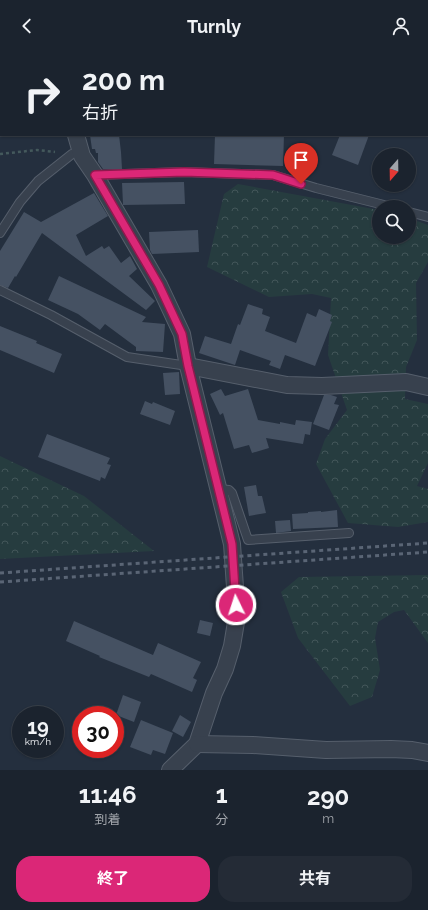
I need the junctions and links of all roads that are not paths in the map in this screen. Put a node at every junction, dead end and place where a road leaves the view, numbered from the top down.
1 (76, 136) edge
2 (72, 154) road end
3 (95, 175) junction
4 (372, 202) edge
5 (416, 214) edge
6 (428, 217) edge
7 (0, 233) edge
8 (0, 290) edge
9 (188, 366) junction
10 (428, 387) edge
11 (218, 489) junction
12 (349, 533) dead end
13 (197, 744) junction
14 (428, 753) edge
15 (170, 770) edge

1 - 3 street
2 - 7 lane
3 - 4 lane
3 - 9 street
5 - 6 lane
8 - 9 lane
9 - 10 street
9 - 11 street
11 - 12 lane
11 - 13 street
13 - 14 street
13 - 15 street

